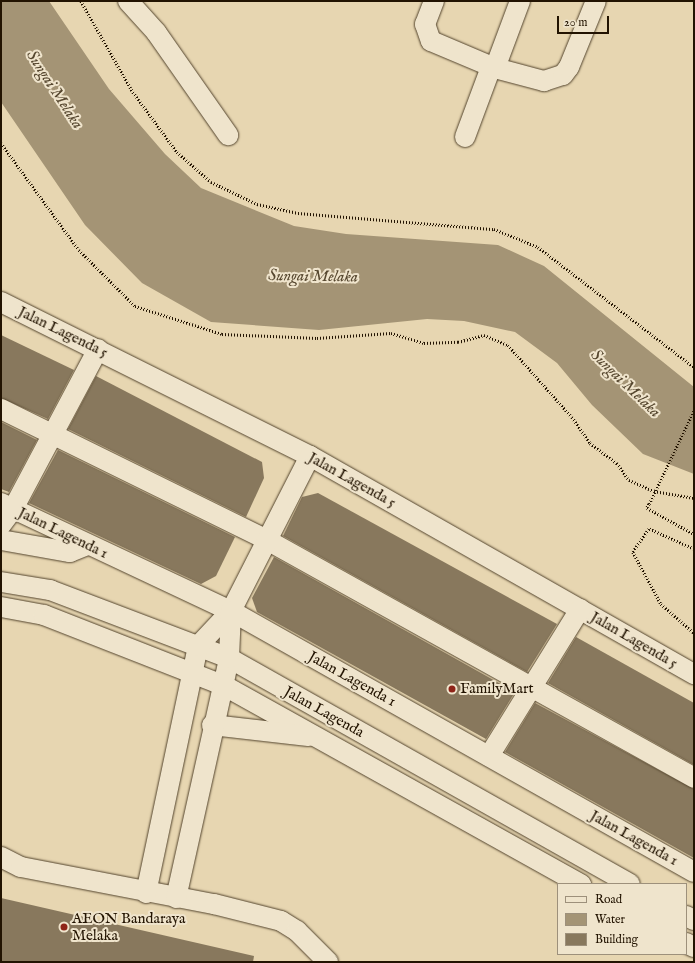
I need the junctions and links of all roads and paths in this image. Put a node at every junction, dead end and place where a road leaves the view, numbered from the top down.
1 (80, 1) edge
2 (128, 1) edge
3 (434, 1) edge
4 (520, 1) edge
5 (596, 1) edge
6 (493, 68) junction
7 (228, 135) dead end
8 (465, 137) dead end
9 (1, 143) edge
10 (1, 302) edge
11 (98, 349) junction
12 (694, 367) edge
13 (1, 409) edge
14 (694, 410) edge
15 (53, 434) junction
16 (310, 456) junction
17 (694, 498) edge
18 (7, 506) edge
19 (1, 525) edge
20 (694, 534) edge
21 (1, 540) edge
22 (267, 540) junction
23 (87, 545) junction
24 (694, 549) edge
25 (1, 582) edge
26 (1, 607) edge
27 (580, 609) junction
28 (231, 610) junction
29 (694, 633) edge
30 (198, 646) junction
31 (229, 658) junction
32 (192, 672) junction
33 (694, 674) edge
34 (223, 685) junction
35 (530, 689) junction
36 (212, 725) junction
37 (318, 737) junction
38 (489, 756) junction
39 (694, 778) edge
40 (1, 857) edge
41 (694, 872) edge
42 (579, 883) edge
43 (628, 883) edge
44 (146, 893) junction
45 (176, 898) junction
46 (328, 962) edge

1 - 12 path
2 - 7 street
3 - 6 street
4 - 6 street
5 - 6 street
6 - 8 street
9 - 17 path
10 - 11 street, Jalan Lagenda 5
11 - 15 street
11 - 16 street, Jalan Lagenda 5
13 - 15 street
14 - 20 path, bridge
15 - 18 street
15 - 22 street
16 - 22 street
16 - 27 street, Jalan Lagenda 5
18 - 19 street
18 - 23 street, Jalan Lagenda 1
21 - 23 street
22 - 28 street
22 - 35 street
23 - 28 street, Jalan Lagenda 1
24 - 29 path
25 - 30 street, Jalan Lagenda
26 - 32 street, Jalan Lagenda
27 - 33 street, Jalan Lagenda 5
27 - 35 street
28 - 30 street
28 - 31 street
28 - 38 street, Jalan Lagenda 1
30 - 31 street, Jalan Lagenda
30 - 32 street
31 - 34 street
31 - 43 street, Jalan Lagenda
32 - 34 street, Jalan Lagenda
32 - 44 street
34 - 36 street
34 - 37 street, Jalan Lagenda
35 - 38 street
35 - 39 street
36 - 37 street
36 - 45 street
37 - 42 street, Jalan Lagenda
38 - 41 street, Jalan Lagenda 1
40 - 44 street
44 - 45 street
45 - 46 street

